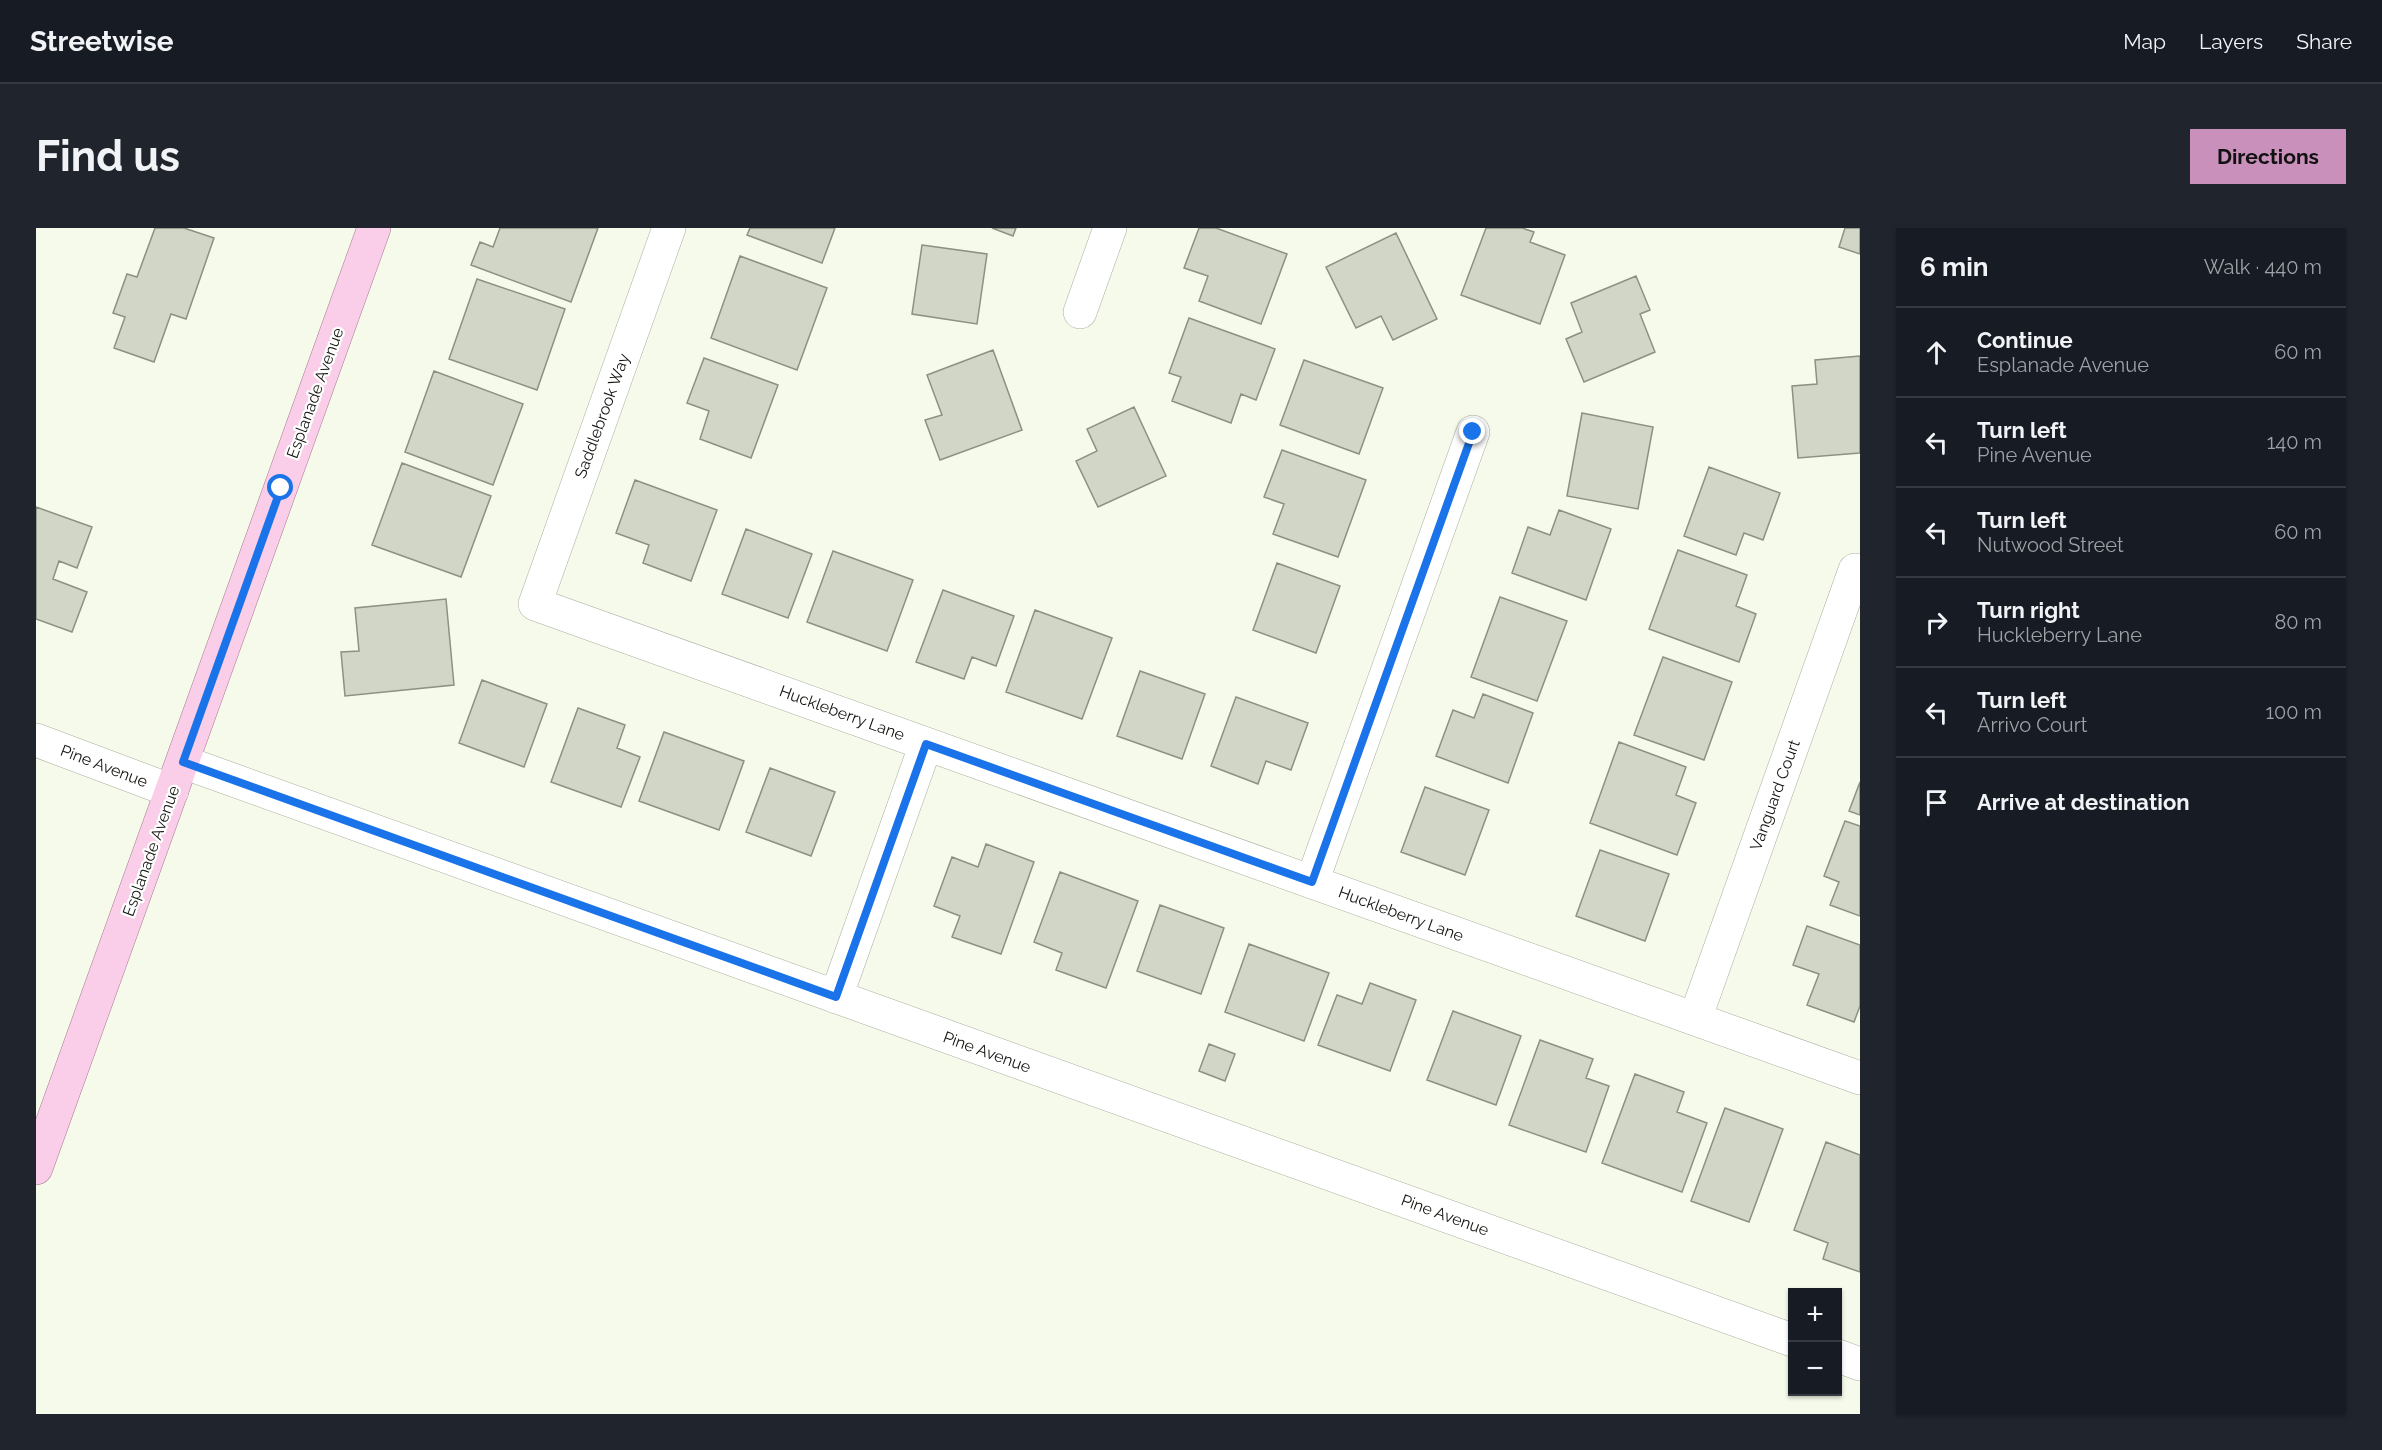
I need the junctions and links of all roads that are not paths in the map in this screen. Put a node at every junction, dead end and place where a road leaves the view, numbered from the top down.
1 (374, 228) edge
2 (669, 228) edge
3 (1110, 228) edge
4 (1080, 312) dead end
5 (1473, 432) dead end
6 (1855, 570) dead end
7 (535, 604) joint
8 (36, 740) edge
9 (926, 744) junction
10 (177, 776) junction
11 (1312, 882) junction
12 (836, 997) junction
13 (1695, 1019) junction
14 (1860, 1078) edge
15 (36, 1168) edge
16 (1788, 1339) edge
17 (1842, 1357) edge
18 (1860, 1364) edge

1 - 10 main road, Esplanade Avenue
2 - 7 street, Saddlebrook Way
3 - 4 street
5 - 11 street
6 - 13 street, Vanguard Court
7 - 9 street, Huckleberry Lane
8 - 10 street, Pine Avenue
9 - 11 street, Huckleberry Lane
9 - 12 street
10 - 12 street, Pine Avenue
10 - 15 main road, Esplanade Avenue
11 - 13 street, Huckleberry Lane
12 - 16 street, Pine Avenue
13 - 14 street, Huckleberry Lane
17 - 18 street

